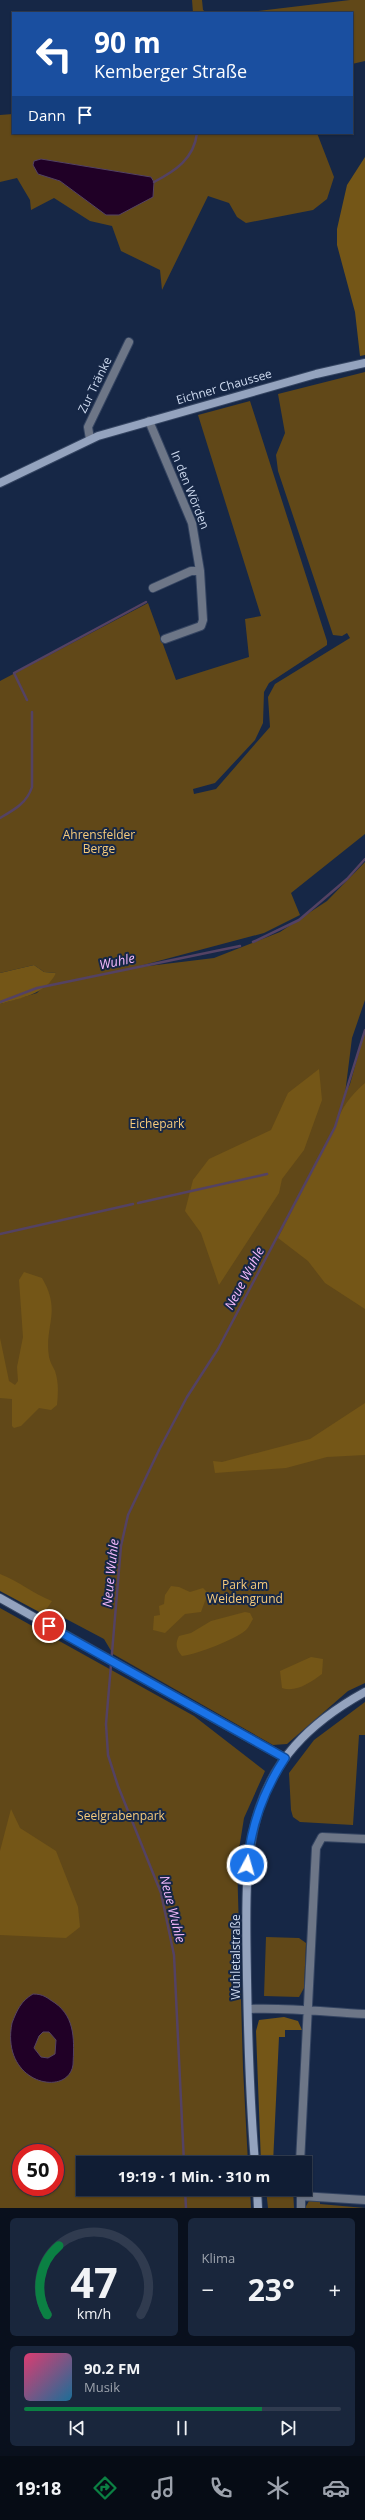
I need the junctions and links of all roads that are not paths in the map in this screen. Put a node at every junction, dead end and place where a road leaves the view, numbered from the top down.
1 (129, 342) dead end
2 (365, 363) edge
3 (148, 421) junction
4 (90, 438) junction
5 (0, 483) edge
6 (200, 571) junction
7 (153, 588) dead end
8 (165, 639) dead end
9 (0, 1598) edge
10 (365, 1692) edge
11 (285, 1758) junction
12 (365, 1839) edge
13 (248, 2009) junction
14 (307, 2010) junction
15 (365, 2014) edge
16 (255, 2156) edge
17 (300, 2156) edge
18 (312, 2194) edge
19 (257, 2196) edge
20 (301, 2196) edge
21 (365, 2200) edge
22 (258, 2208) edge
23 (301, 2208) edge

1 - 4 street, Zur Tränke
2 - 3 main road, Eichner Chaussee
3 - 4 main road, Eichner Chaussee
3 - 6 street, In den Wörden
4 - 5 main road, Eichner Chaussee
6 - 7 street
6 - 8 street, In den Wörden
9 - 11 main road
10 - 11 main road, Wuhletalstraße
11 - 13 main road, Wuhletalstraße
12 - 14 street
13 - 14 street
13 - 16 main road, Wuhletalstraße
14 - 15 street
14 - 17 street
18 - 21 street
19 - 22 main road
20 - 23 street

